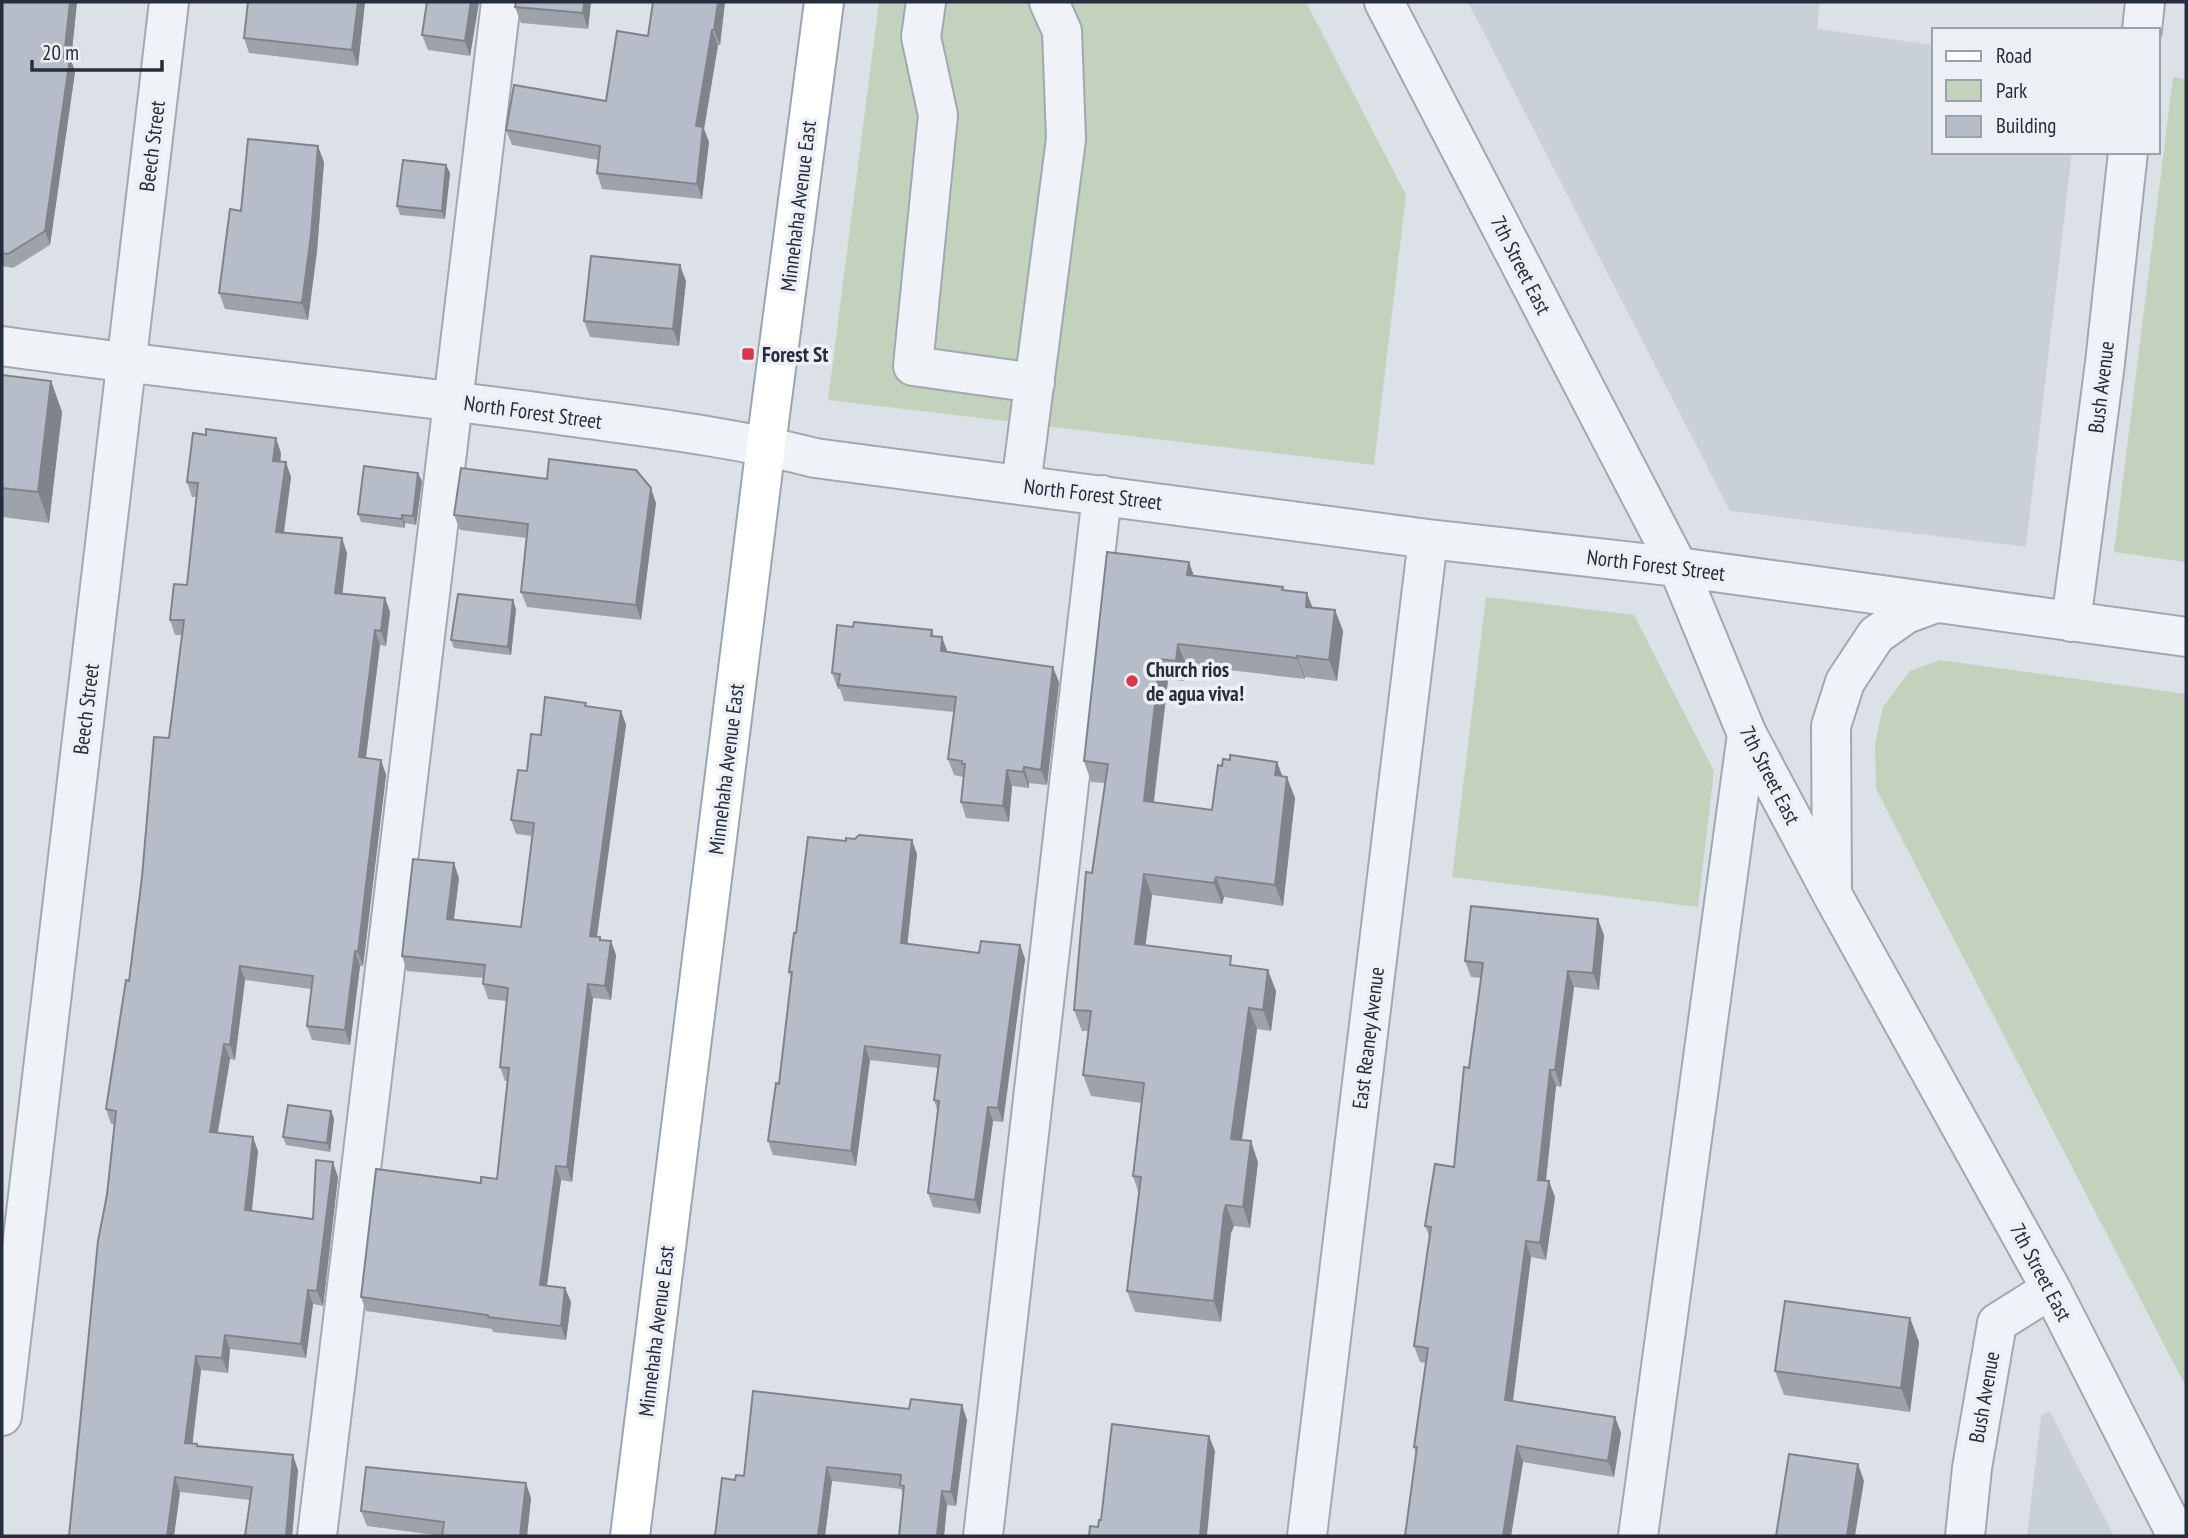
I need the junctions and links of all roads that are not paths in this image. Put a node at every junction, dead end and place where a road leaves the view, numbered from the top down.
1 (169, 2) edge
2 (501, 2) edge
3 (824, 2) edge
4 (926, 2) edge
5 (1049, 2) edge
6 (1384, 2) edge
7 (2145, 2) edge
8 (2142, 28) edge
9 (2128, 154) edge
10 (2, 346) edge
11 (127, 364) junction
12 (1035, 383) junction
13 (453, 401) junction
14 (766, 445) junction
15 (1021, 485) junction
16 (1102, 495) junction
17 (1428, 539) junction
18 (1678, 567) junction
19 (1936, 603) junction
20 (2071, 622) junction
21 (2186, 637) edge
22 (1747, 734) junction
23 (1832, 894) junction
24 (2052, 1289) junction
25 (2, 1416) edge
26 (317, 1536) edge
27 (630, 1536) edge
28 (983, 1536) edge
29 (1307, 1536) edge
30 (1638, 1536) edge
31 (1965, 1536) edge
32 (2177, 1536) edge

1 - 11 street, Beech Street
2 - 13 street
3 - 14 main road, Minnehaha Avenue East
4 - 12 street
5 - 12 street
6 - 18 street, 7th Street East
7 - 8 street
9 - 20 street, Bush Avenue
10 - 11 street, North Forest Street
11 - 13 street, North Forest Street
11 - 25 street, Beech Street
12 - 15 street
13 - 14 street, North Forest Street
13 - 26 street
14 - 15 street, North Forest Street
14 - 27 main road, Minnehaha Avenue East
15 - 16 street, North Forest Street
16 - 17 street, North Forest Street
16 - 28 street
17 - 18 street, North Forest Street
17 - 29 street, East Reaney Avenue
18 - 19 street, North Forest Street
18 - 22 street, 7th Street East
19 - 20 street, North Forest Street
19 - 23 street
20 - 21 street, North Forest Street
22 - 23 street, 7th Street East
22 - 30 street
23 - 24 street, 7th Street East
24 - 31 street, Bush Avenue
24 - 32 street, 7th Street East

